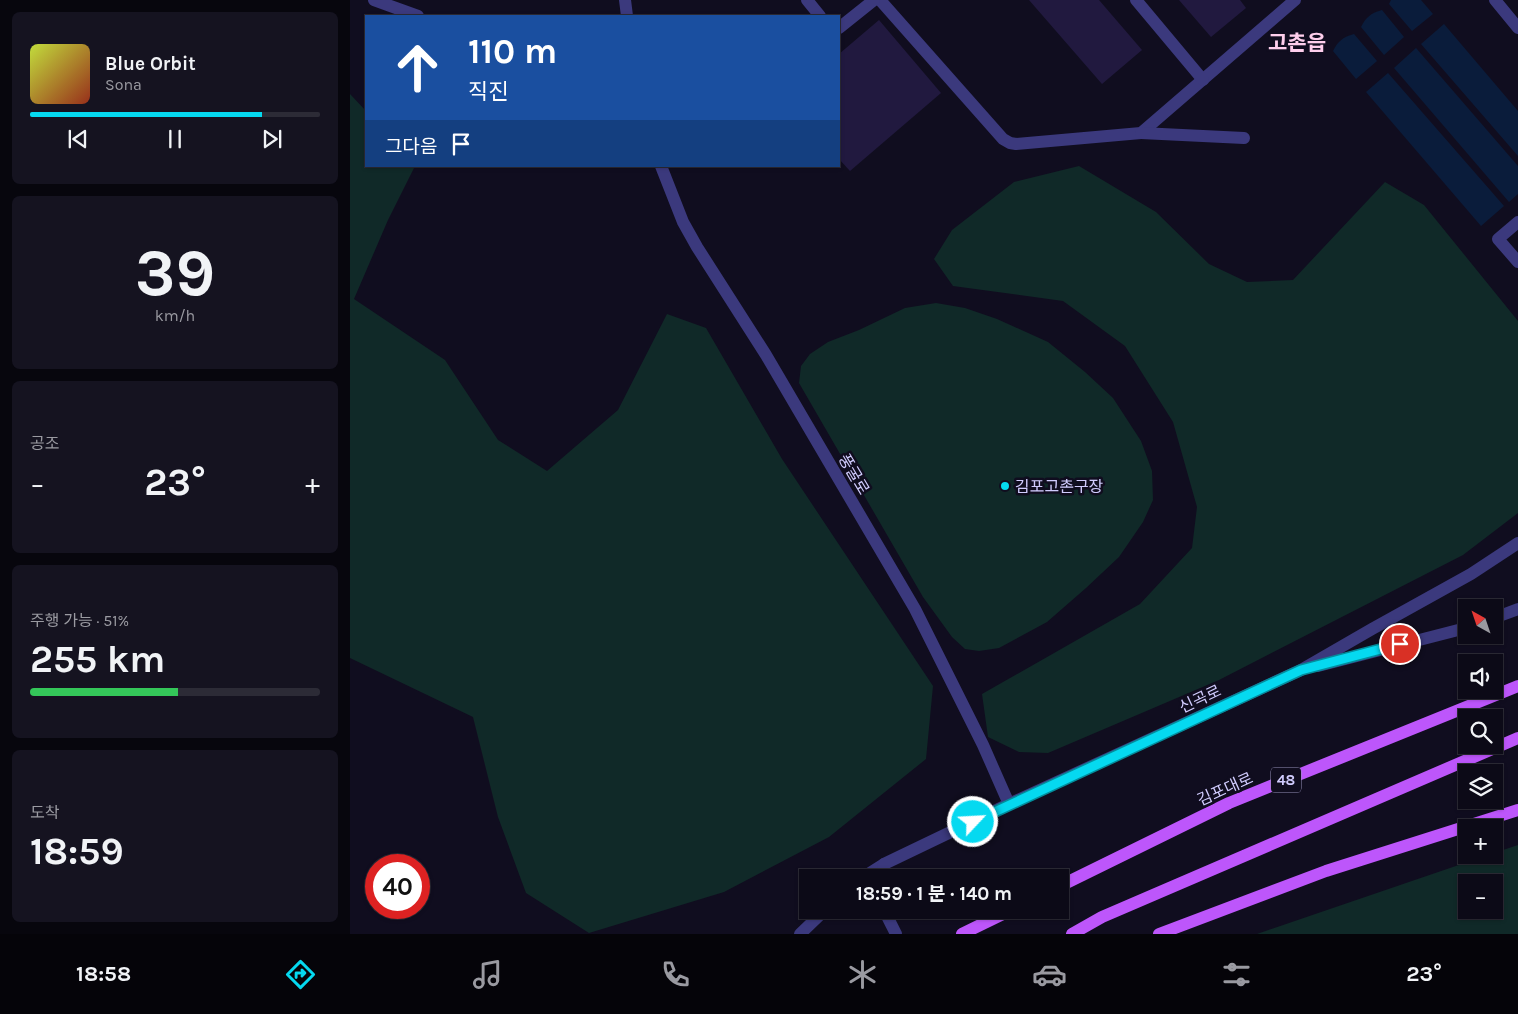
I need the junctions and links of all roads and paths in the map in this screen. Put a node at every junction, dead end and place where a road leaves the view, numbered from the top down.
1 (374, 0) edge
2 (625, 0) edge
3 (807, 0) edge
4 (874, 0) edge
5 (880, 0) edge
6 (1136, 0) edge
7 (1296, 0) edge
8 (1495, 0) edge
9 (415, 15) edge
10 (628, 15) edge
11 (819, 15) edge
12 (840, 27) edge
13 (1518, 28) edge
14 (1203, 80) junction
15 (1141, 134) junction
16 (1244, 138) dead end
17 (661, 167) edge
18 (1518, 222) edge
19 (1518, 262) edge
20 (1518, 543) edge
21 (1518, 609) edge
22 (1503, 615) edge
23 (1458, 630) edge
24 (1301, 670) junction
25 (1518, 686) edge
26 (1518, 738) edge
27 (1009, 804) junction
28 (1518, 810) edge
29 (884, 864) junction
30 (876, 869) edge
31 (883, 869) edge
32 (1069, 882) edge
33 (816, 919) edge
34 (888, 919) edge
35 (993, 919) edge
36 (800, 934) edge
37 (896, 934) edge
38 (962, 934) edge
39 (1072, 934) edge
40 (1159, 934) edge

1 - 9 street
2 - 10 street
3 - 11 street
4 - 12 street
5 - 15 street
6 - 14 street
7 - 14 street
8 - 13 street
14 - 15 street
15 - 16 street
17 - 27 street, 풍굴로
18 - 19 street
20 - 24 street, 신곡로
21 - 22 street
23 - 24 street
24 - 27 street, 신곡로
25 - 32 main road, 김포대로 / 48
26 - 39 main road
27 - 29 street, 신곡로
28 - 40 main road
29 - 30 street, 신곡로
29 - 31 street
33 - 36 street
34 - 37 street
35 - 38 main road

